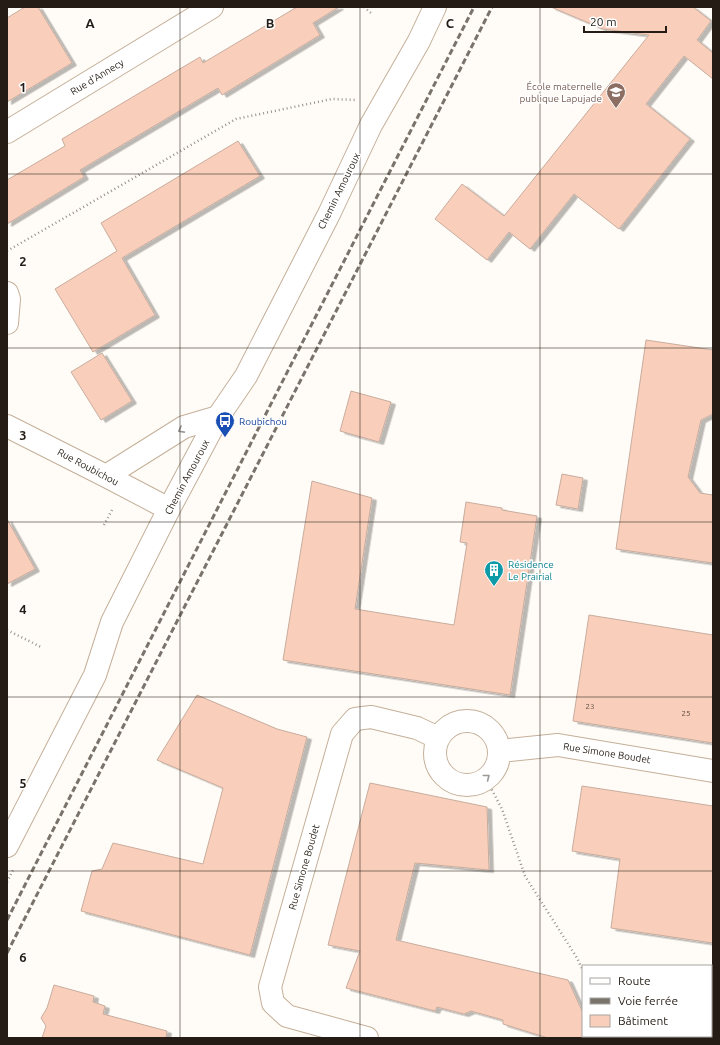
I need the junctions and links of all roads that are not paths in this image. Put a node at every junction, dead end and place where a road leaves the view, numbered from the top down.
1 (212, 7) edge
2 (435, 7) edge
3 (192, 15) edge
4 (7, 132) edge
5 (7, 293) edge
6 (7, 323) edge
7 (218, 417) junction
8 (7, 426) edge
9 (106, 476) junction
10 (169, 510) junction
11 (438, 738) junction
12 (500, 751) junction
13 (713, 771) edge
14 (7, 846) edge
15 (367, 1038) edge

1 - 3 street, Rue d'Annecy
2 - 7 street, Chemin Amouroux
3 - 4 street, Rue d'Annecy
5 - 6 street
7 -> 9 street
7 - 10 street, Chemin Amouroux
8 - 9 street, Rue Roubichou
9 - 10 street, Rue Roubichou
10 - 14 street, Chemin Amouroux
11 - 12 street
11 -> 12 street
11 - 15 street, Rue Simone Boudet
12 - 13 street, Rue Simone Boudet

